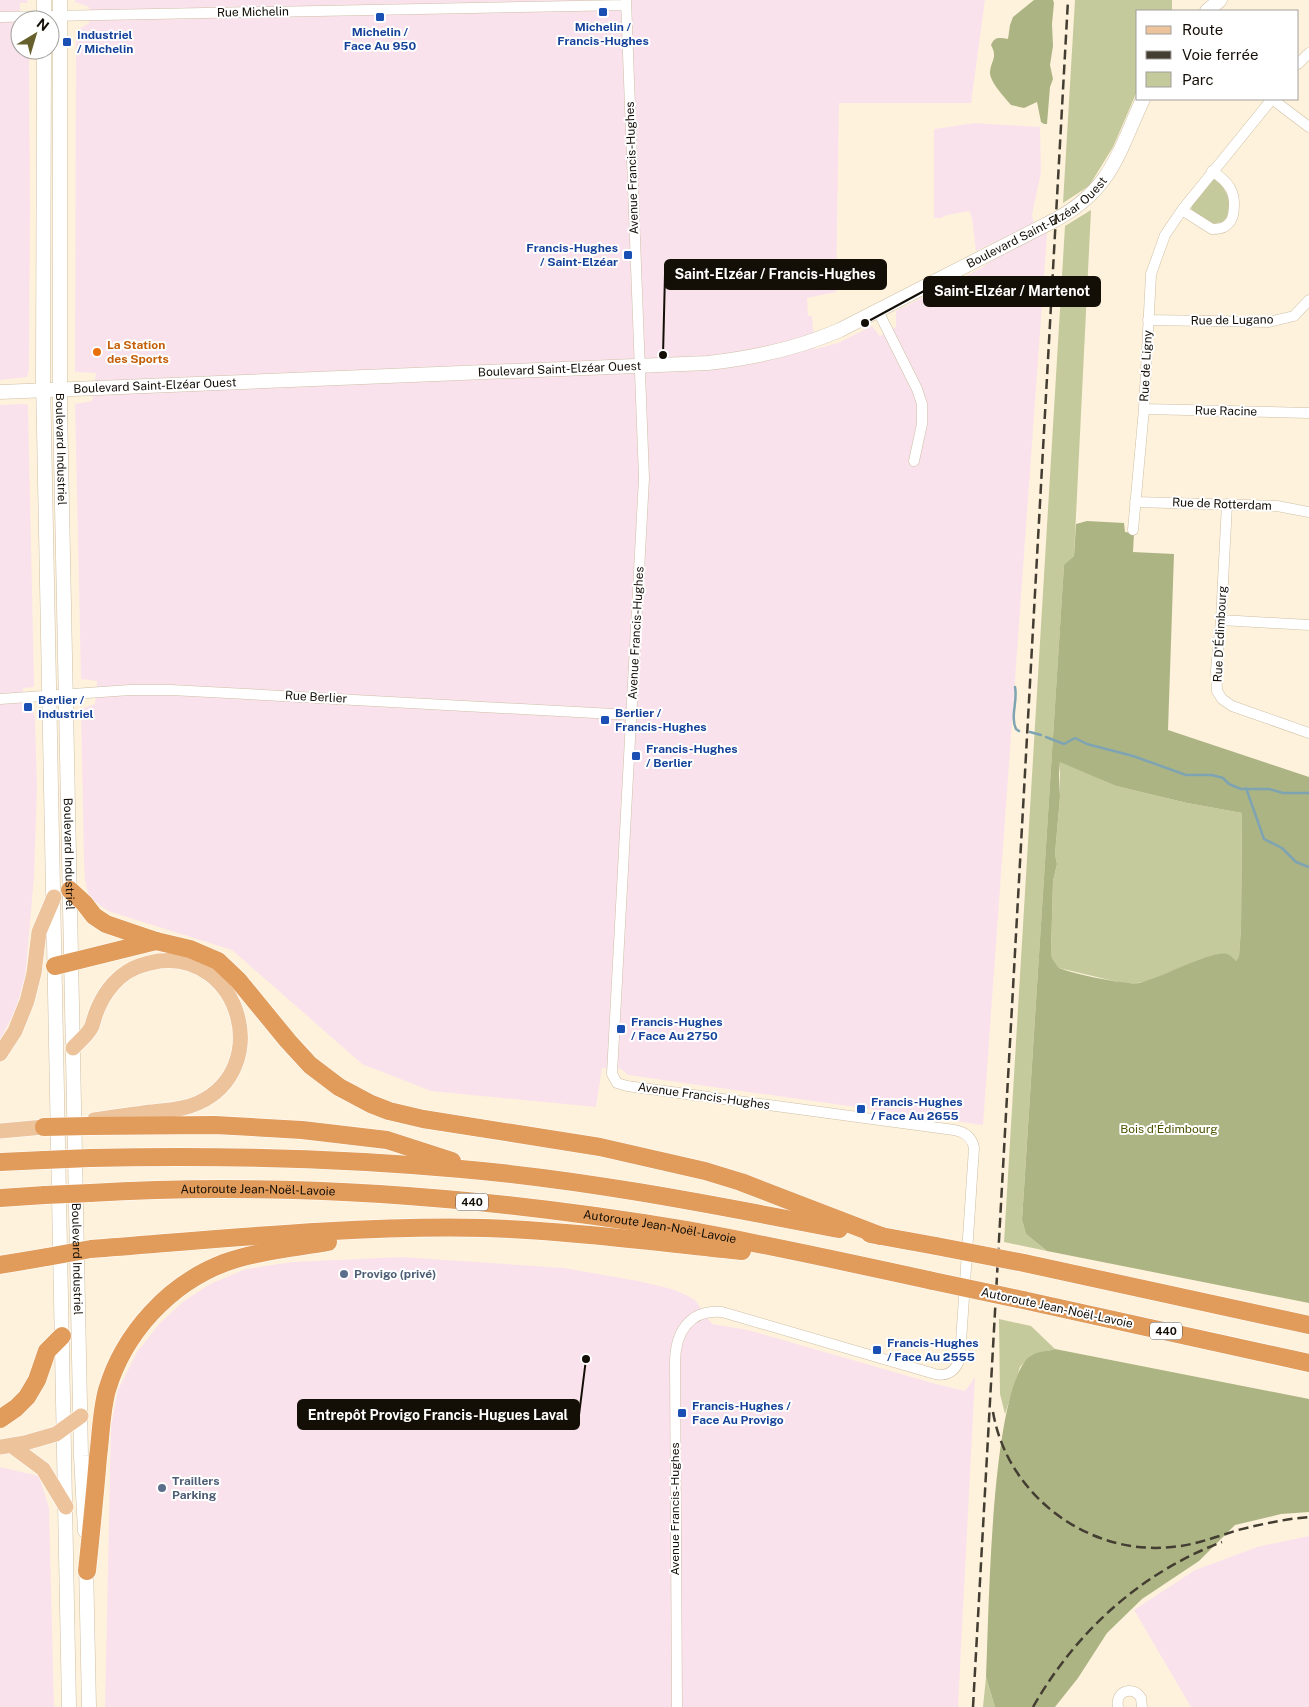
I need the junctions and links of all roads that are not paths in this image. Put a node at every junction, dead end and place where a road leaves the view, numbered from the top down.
1 (1220, 0) edge
2 (626, 2) edge
3 (1208, 10) edge
4 (60, 16) edge
5 (1309, 53) edge
6 (44, 60) edge
7 (60, 60) edge
8 (1299, 63) edge
9 (1143, 100) edge
10 (1271, 100) edge
11 (1273, 100) edge
12 (1309, 127) edge
13 (1212, 171) junction
14 (1182, 210) junction
15 (1308, 306) edge
16 (878, 311) junction
17 (1148, 320) junction
18 (640, 366) junction
19 (43, 389) junction
20 (60, 389) junction
21 (0, 392) edge
22 (1144, 409) junction
23 (1309, 412) edge
24 (914, 461) dead end
25 (1135, 502) junction
26 (1226, 504) junction
27 (1309, 512) edge
28 (1133, 530) dead end
29 (1221, 620) junction
30 (1309, 625) edge
31 (66, 695) junction
32 (50, 696) junction
33 (0, 699) edge
34 (632, 715) junction
35 (1309, 733) edge
36 (62, 894) junction
37 (156, 941) junction
38 (63, 964) junction
39 (73, 1048) junction
40 (0, 1054) edge
41 (89, 1123) junction
42 (44, 1127) joint
43 (0, 1131) edge
44 (0, 1162) edge
45 (486, 1172) junction
46 (0, 1198) edge
47 (420, 1228) junction
48 (881, 1236) junction
49 (46, 1254) junction
50 (0, 1255) edge
51 (849, 1263) junction
52 (0, 1265) edge
53 (1309, 1325) edge
54 (62, 1336) junction
55 (1309, 1362) edge
56 (80, 1416) junction
57 (0, 1419) edge
58 (64, 1429) junction
59 (6, 1447) edge
60 (66, 1508) junction
61 (87, 1571) junction
62 (69, 1707) edge
63 (89, 1707) edge
64 (677, 1707) edge
65 (1118, 1707) edge
66 (1142, 1707) edge

1 - 3 street
2 - 4 street, Rue Michelin
2 - 18 street, Avenue Francis-Hughes
5 - 8 street
6 - 19 street, Boulevard Industriel
7 - 20 street, Boulevard Industriel
9 - 16 street, Boulevard Saint-Elzéar Ouest
10 - 13 street, Rue de Ligny
11 - 12 street
13 - 14 street, Rue de Ligny
13 - 14 street
14 - 17 street, Rue de Ligny
15 - 17 street, Rue de Lugano
16 - 18 street, Boulevard Saint-Elzéar Ouest
16 - 24 street
17 - 22 street, Rue de Ligny
18 - 20 street, Boulevard Saint-Elzéar Ouest
18 - 34 street, Avenue Francis-Hughes
19 - 20 street, Boulevard Saint-Elzéar Ouest
19 - 21 street, Boulevard Saint-Elzéar Ouest
19 - 32 street, Boulevard Industriel
20 - 31 street, Boulevard Industriel
22 - 23 street, Rue Racine
22 - 25 street, Rue de Ligny
25 - 26 street, Rue de Rotterdam
25 - 28 street, Rue de Ligny
26 - 27 street, Rue de Rotterdam
26 - 29 street, Rue D'Édimbourg
29 - 30 street
29 - 35 street, Rue D'Édimbourg
31 - 32 street, Rue Berlier
31 - 34 street, Rue Berlier
31 - 36 street, Boulevard Industriel
32 - 33 street, Rue Berlier
32 - 36 street, Boulevard Industriel
34 - 64 street, Avenue Francis-Hughes
36 - 37 highway
36 - 38 street, Boulevard Industriel
36 - 40 main road
37 - 38 highway
37 - 48 highway
38 - 39 street, Boulevard Industriel
38 - 54 street, Boulevard Industriel
39 - 41 main road
39 - 56 street, Boulevard Industriel
41 - 42 highway, bridge
41 - 45 highway
42 - 43 main road
44 - 45 highway, bridge
45 - 48 highway
46 - 51 highway, Autoroute Jean-Noël-Lavoie / 440, bridge
47 - 49 highway, bridge
47 - 51 highway
47 - 61 highway
48 - 53 highway, bridge
49 - 50 highway
49 - 52 highway
51 - 55 highway, Autoroute Jean-Noël-Lavoie / 440, bridge
54 - 57 highway
54 - 58 street, Boulevard Industriel
56 - 58 main road
56 - 61 street, Boulevard Industriel
58 - 59 main road
58 - 60 street, Boulevard Industriel
59 - 60 main road
60 - 62 street, Boulevard Industriel
61 - 63 street, Boulevard Industriel
65 - 66 street

